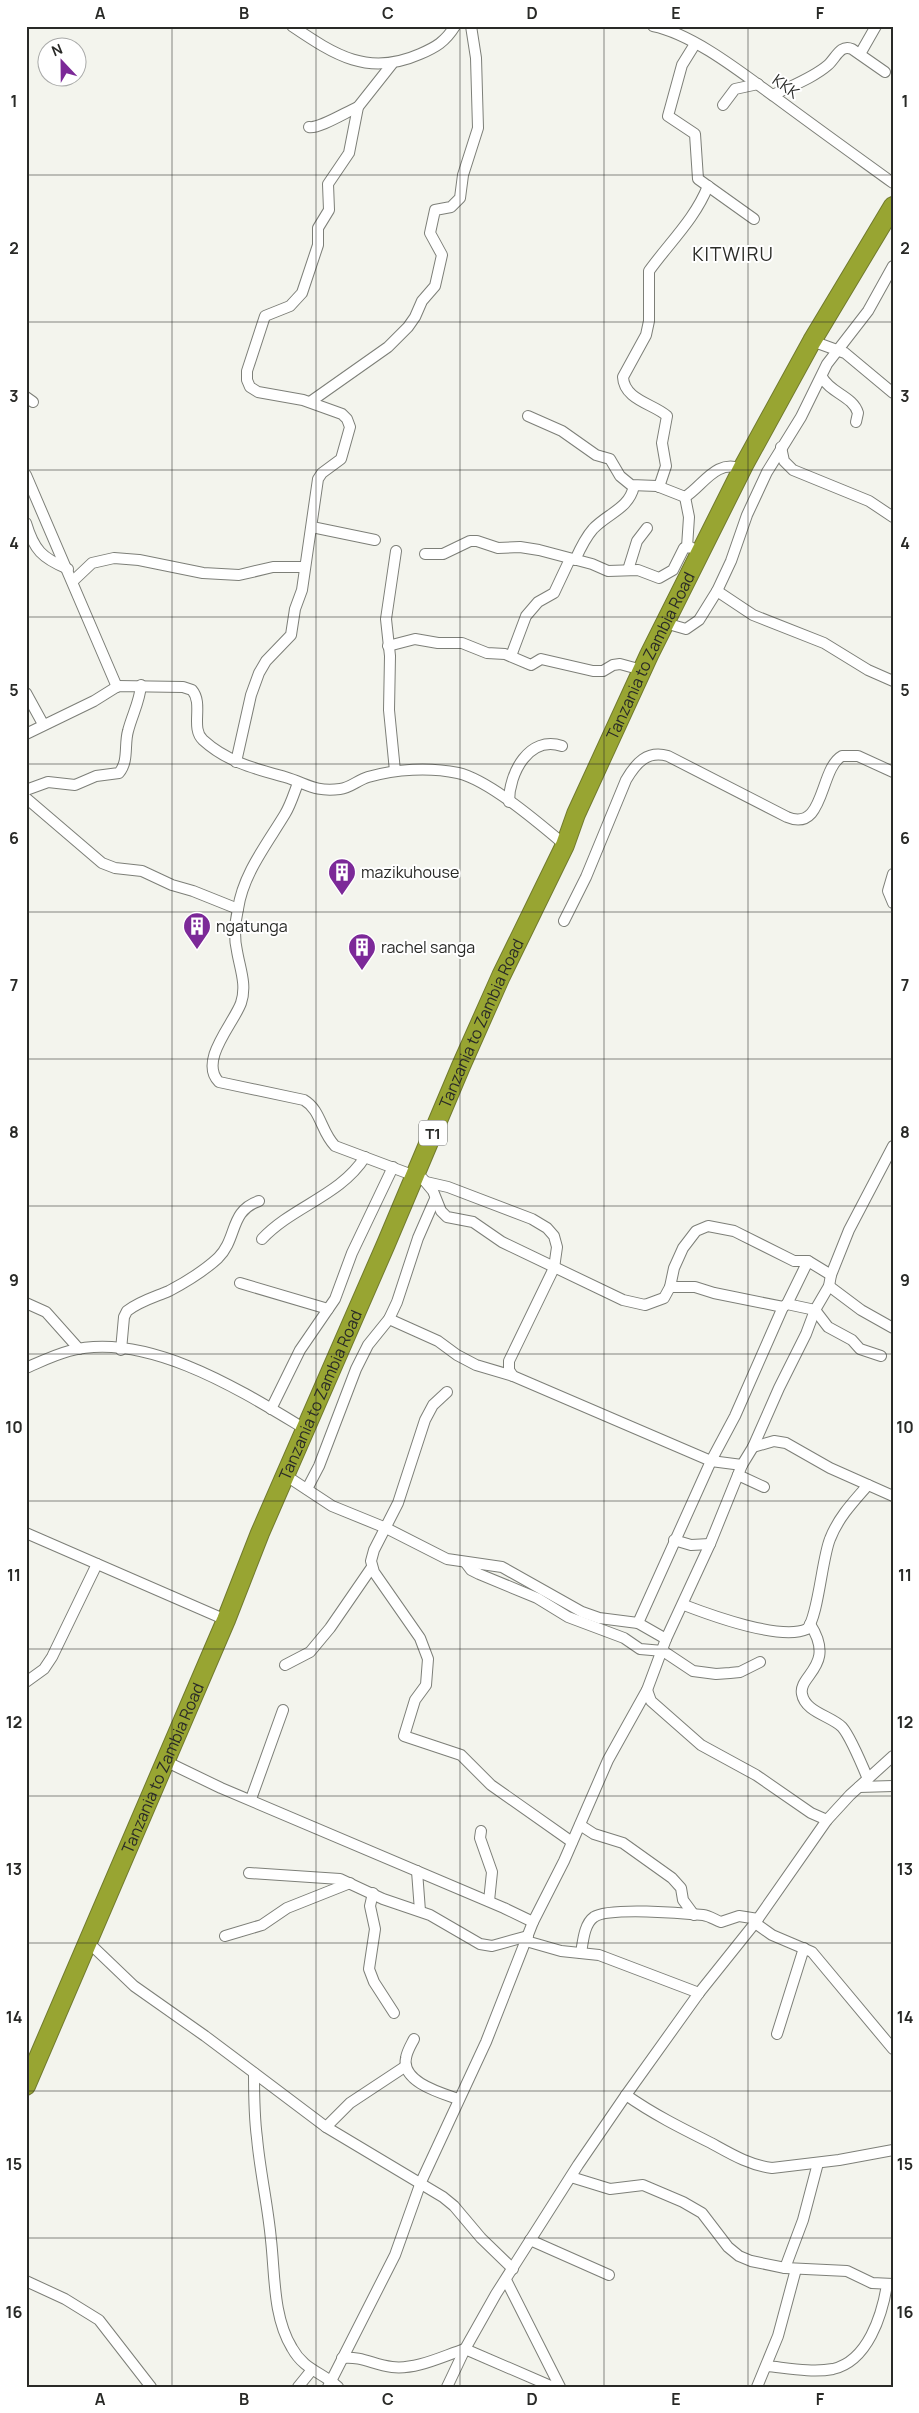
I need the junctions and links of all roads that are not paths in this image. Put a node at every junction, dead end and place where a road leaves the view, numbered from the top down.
1 (292, 26) edge
2 (454, 26) edge
3 (472, 26) edge
4 (653, 26) edge
5 (876, 26) edge
6 (694, 44) junction
7 (860, 54) junction
8 (394, 64) junction
9 (885, 72) dead end
10 (758, 84) junction
11 (773, 95) junction
12 (723, 106) dead end
13 (358, 107) junction
14 (309, 127) dead end
15 (893, 183) edge
16 (708, 186) junction
17 (893, 206) edge
18 (754, 219) dead end
19 (893, 266) edge
20 (812, 341) junction
21 (838, 351) junction
22 (822, 377) junction
23 (893, 393) edge
24 (310, 402) junction
25 (528, 416) dead end
26 (856, 422) dead end
27 (781, 447) junction
28 (742, 468) junction
29 (26, 475) edge
30 (634, 486) junction
31 (659, 487) junction
32 (684, 497) junction
33 (893, 517) edge
34 (26, 523) edge
35 (312, 526) junction
36 (647, 528) dead end
37 (375, 540) dead end
38 (694, 550) junction
39 (396, 551) dead end
40 (425, 554) dead end
41 (573, 560) junction
42 (304, 567) junction
43 (68, 569) junction
44 (628, 570) junction
45 (73, 581) junction
46 (717, 591) junction
47 (664, 624) junction
48 (388, 646) junction
49 (511, 656) junction
50 (642, 670) junction
51 (893, 681) edge
52 (141, 685) junction
53 (117, 687) junction
54 (26, 694) edge
55 (42, 724) junction
56 (26, 734) edge
57 (562, 746) dead end
58 (236, 762) junction
59 (395, 771) junction
60 (893, 772) edge
61 (298, 783) junction
62 (26, 790) edge
63 (26, 798) edge
64 (509, 802) junction
65 (565, 845) junction
66 (893, 874) edge
67 (893, 904) edge
68 (238, 909) junction
69 (564, 921) dead end
70 (893, 1146) edge
71 (366, 1157) junction
72 (393, 1167) junction
73 (420, 1178) junction
74 (435, 1199) junction
75 (259, 1201) dead end
76 (262, 1239) dead end
77 (808, 1261) junction
78 (554, 1268) junction
79 (831, 1275) junction
80 (240, 1283) dead end
81 (829, 1286) junction
82 (670, 1288) junction
83 (26, 1303) edge
84 (785, 1305) junction
85 (328, 1309) junction
86 (815, 1310) junction
87 (389, 1319) junction
88 (893, 1328) edge
89 (79, 1349) junction
90 (121, 1350) junction
91 (881, 1356) dead end
92 (26, 1368) edge
93 (512, 1376) junction
94 (447, 1392) dead end
95 (271, 1409) junction
96 (305, 1429) junction
97 (753, 1448) junction
98 (711, 1461) junction
99 (742, 1465) junction
100 (738, 1475) junction
101 (285, 1476) junction
102 (868, 1485) junction
103 (764, 1487) dead end
104 (307, 1489) junction
105 (893, 1496) edge
106 (386, 1528) junction
107 (26, 1533) edge
108 (674, 1540) junction
109 (710, 1544) junction
110 (465, 1562) junction
111 (97, 1564) junction
112 (372, 1567) junction
113 (684, 1605) junction
114 (226, 1620) junction
115 (638, 1623) junction
116 (810, 1624) junction
117 (666, 1639) junction
118 (663, 1651) junction
119 (760, 1662) dead end
120 (285, 1665) dead end
121 (26, 1682) edge
122 (647, 1690) junction
123 (283, 1710) dead end
124 (893, 1756) edge
125 (165, 1761) junction
126 (868, 1779) junction
127 (893, 1786) edge
128 (859, 1787) junction
129 (251, 1800) junction
130 (827, 1820) junction
131 (580, 1825) junction
132 (481, 1831) dead end
133 (572, 1842) junction
134 (417, 1871) junction
135 (249, 1873) dead end
136 (350, 1883) junction
137 (372, 1893) junction
138 (489, 1901) junction
139 (420, 1911) junction
140 (694, 1915) junction
141 (756, 1921) junction
142 (533, 1922) junction
143 (225, 1936) dead end
144 (527, 1939) junction
145 (87, 1941) junction
146 (804, 1948) junction
147 (582, 1953) junction
148 (699, 1993) junction
149 (394, 2013) dead end
150 (776, 2034) dead end
151 (414, 2039) dead end
152 (893, 2049) edge
153 (406, 2066) junction
154 (254, 2072) junction
155 (26, 2086) edge
156 (626, 2095) junction
157 (458, 2099) junction
158 (326, 2127) junction
159 (893, 2150) edge
160 (818, 2163) junction
161 (571, 2178) junction
162 (421, 2182) junction
163 (530, 2240) junction
164 (790, 2268) junction
165 (513, 2269) junction
166 (609, 2275) dead end
167 (506, 2280) junction
168 (26, 2281) edge
169 (890, 2284) edge
170 (465, 2349) junction
171 (342, 2358) junction
172 (767, 2366) junction
173 (311, 2370) junction
174 (332, 2384) edge
175 (151, 2387) edge
176 (298, 2387) edge
177 (447, 2387) edge
178 (553, 2387) edge
179 (560, 2387) edge
180 (757, 2387) edge

1 - 8 street
2 - 8 street
3 - 24 street
4 - 6 street, KKK
5 - 7 street
6 - 10 street, KKK
6 - 16 street
7 - 9 street
7 - 11 street
8 - 13 street
10 - 11 street, KKK
10 - 12 street
11 - 15 street, KKK
13 - 14 street
13 - 24 street
16 - 18 street
16 - 31 street
17 - 20 highway, Tanzania to Zambia Road / T1
19 - 21 street
20 - 21 street
20 - 28 highway, Tanzania to Zambia Road / T1
21 - 22 street
21 - 23 street
22 - 26 street
22 - 27 street
24 - 35 street
25 - 30 street
27 - 33 street
27 - 46 street
28 - 32 street
28 - 38 highway, Tanzania to Zambia Road / T1
29 - 43 street
30 - 31 street
30 - 41 street
31 - 32 street
32 - 38 street
34 - 43 street
35 - 37 street
35 - 42 street
36 - 44 street
38 - 44 street
38 - 47 highway, Tanzania to Zambia Road / T1
39 - 48 street
40 - 41 street
41 - 44 street
41 - 49 street
42 - 45 street
42 - 58 street
43 - 45 street
45 - 53 street
46 - 47 street
46 - 51 street
47 - 50 highway, Tanzania to Zambia Road / T1
48 - 49 street
48 - 59 street
49 - 50 street
50 - 65 highway, Tanzania to Zambia Road / T1
52 - 53 street
52 - 58 street
52 - 62 street
53 - 55 street
54 - 55 street
55 - 56 street
57 - 64 street
58 - 61 street
59 - 61 street
59 - 64 street
60 - 69 street
61 - 68 street
63 - 68 street
64 - 65 street
65 - 73 highway, Tanzania to Zambia Road / T1
66 - 67 street
68 - 71 street
70 - 79 street
71 - 72 street
71 - 76 street
72 - 73 street
72 - 85 street
73 - 74 street
73 - 78 street
73 - 96 highway, Tanzania to Zambia Road / T1
74 - 78 street
74 - 87 street
75 - 90 street
77 - 79 street
77 - 82 street
77 - 84 street
78 - 82 street
78 - 93 street
79 - 81 street
80 - 85 street
81 - 86 street
81 - 88 street
82 - 84 street
83 - 89 street
84 - 86 street
84 - 98 street
85 - 95 street
86 - 91 street
86 - 97 street
87 - 93 street
87 - 104 street
89 - 90 street
89 - 92 street
90 - 95 street
93 - 98 street
94 - 106 street
95 - 96 street
96 - 101 highway, Tanzania to Zambia Road / T1
97 - 99 street
97 - 102 street
98 - 99 street
98 - 108 street
99 - 100 street
100 - 103 street
100 - 109 street
101 - 104 street
101 - 114 highway, Tanzania to Zambia Road / T1
102 - 105 street
102 - 116 street
104 - 106 street
106 - 110 street
106 - 112 street
107 - 111 street
108 - 109 street
108 - 115 street
109 - 113 street
110 - 115 street
110 - 118 street
111 - 114 street
111 - 121 street
112 - 120 street
112 - 133 street
113 - 116 street
113 - 117 street
114 - 125 highway, Tanzania to Zambia Road / T1
115 - 117 street
116 - 126 street
117 - 118 street
118 - 119 street
118 - 122 street
122 - 130 street
122 - 131 street
123 - 129 street
124 - 126 street
125 - 129 street
125 - 145 highway, Tanzania to Zambia Road / T1
126 - 128 street
127 - 128 street
128 - 130 street
129 - 134 street
130 - 141 street
131 - 133 street
131 - 140 street
132 - 138 street
133 - 142 street
134 - 138 street
134 - 139 street
135 - 136 street
136 - 137 street
136 - 143 street
137 - 139 street
137 - 149 street
138 - 142 street
139 - 144 street
140 - 141 street
140 - 147 street
141 - 146 street
141 - 148 street
142 - 144 street
144 - 147 street
144 - 157 street
145 - 154 street
145 - 155 highway, Tanzania to Zambia Road / T1
146 - 150 street
146 - 152 street
147 - 148 street
148 - 156 street
151 - 153 street
153 - 157 street
153 - 158 street
154 - 158 street
154 - 173 street
156 - 160 street
156 - 161 street
157 - 162 street
158 - 162 street
159 - 160 street
160 - 164 street
161 - 163 street
161 - 164 street
162 - 165 street
162 - 171 street
163 - 165 street
163 - 166 street
164 - 169 street
164 - 172 street
165 - 167 street
167 - 170 street
167 - 179 street
168 - 175 street
169 - 172 street
170 - 171 street
170 - 177 street
170 - 178 street
171 - 174 street
172 - 180 street
173 - 174 street
173 - 176 street

